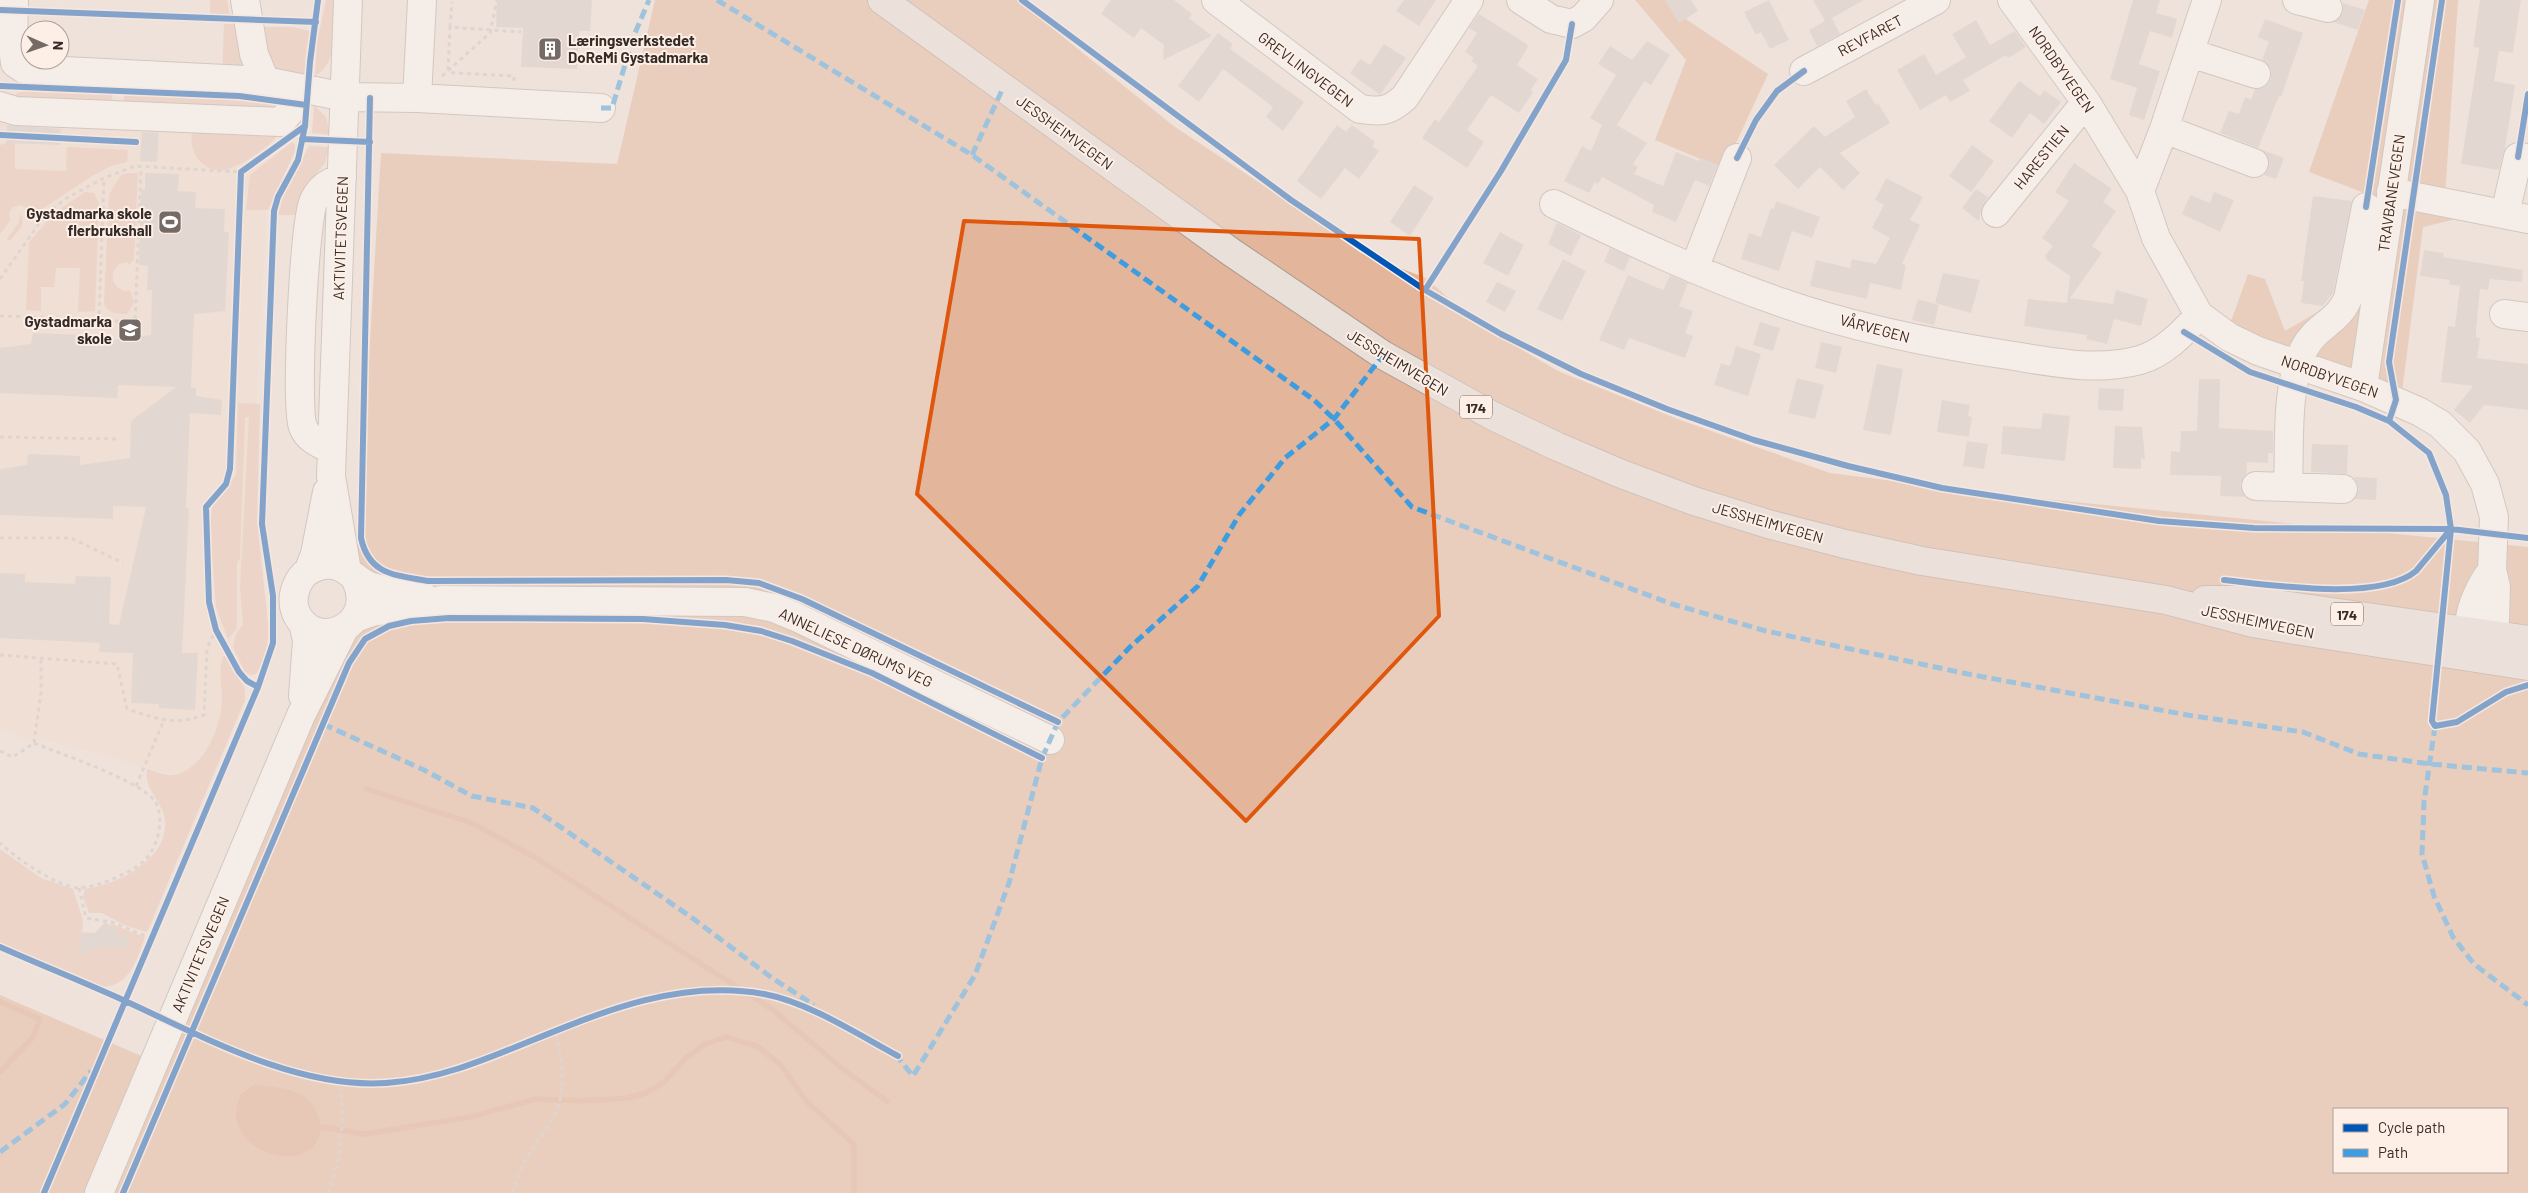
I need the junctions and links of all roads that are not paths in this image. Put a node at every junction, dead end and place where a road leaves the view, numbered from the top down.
1 (14, 0) edge
2 (245, 0) edge
3 (348, 0) edge
4 (422, 0) edge
5 (882, 0) edge
6 (1216, 0) edge
7 (1470, 0) edge
8 (1521, 0) edge
9 (1599, 0) edge
10 (1936, 0) edge
11 (2012, 0) edge
12 (2207, 0) edge
13 (2297, 0) edge
14 (2420, 0) edge
15 (2328, 8) dead end
16 (2190, 53) junction
17 (1804, 71) dead end
18 (2256, 74) dead end
19 (265, 80) junction
20 (298, 88) junction
21 (345, 97) junction
22 (417, 98) junction
23 (2086, 102) junction
24 (0, 106) edge
25 (601, 108) dead end
26 (2164, 129) junction
27 (2523, 157) edge
28 (1737, 158) dead end
29 (2254, 163) dead end
30 (2140, 191) junction
31 (2391, 192) junction
32 (1554, 204) dead end
33 (2366, 207) dead end
34 (1996, 213) dead end
35 (2516, 216) edge
36 (1694, 269) junction
37 (2199, 315) junction
38 (2298, 366) junction
39 (2364, 386) junction
40 (332, 463) junction
41 (2256, 486) dead end
42 (2288, 487) junction
43 (2343, 489) dead end
44 (309, 570) junction
45 (351, 576) junction
46 (441, 600) junction
47 (2166, 600) junction
48 (303, 623) junction
49 (349, 624) junction
50 (2480, 633) junction
51 (2528, 640) edge
52 (2476, 658) junction
53 (2528, 666) edge
54 (301, 715) junction
55 (1050, 740) dead end
56 (99, 1193) edge

1 - 19 street
2 - 19 street
3 - 21 street, AKTIVITETSVEGEN
4 - 22 street
5 - 47 main road, JESSHEIMVEGEN / 174
6 - 7 street, GREVLINGVEGEN
8 - 9 street
10 - 17 street, REVFARET
11 - 23 street, NORDBYVEGEN
12 - 16 street
13 - 15 street
14 - 31 street, TRAVBANEVEGEN
16 - 18 street
16 - 26 street
19 - 20 street
20 - 21 street
20 - 24 street
21 - 22 street
21 - 40 street, AKTIVITETSVEGEN
22 - 25 street
23 - 30 street, NORDBYVEGEN
23 - 34 street, HARESTIEN
26 - 29 street
26 - 30 street
27 - 35 street
28 - 36 street
30 - 37 street, NORDBYVEGEN
31 - 35 street
31 - 39 street, TRAVBANEVEGEN
32 - 36 street, VÅRVEGEN
33 - 38 street
36 - 37 street, VÅRVEGEN
37 - 38 street, NORDBYVEGEN
38 - 39 street, NORDBYVEGEN
38 - 42 street
39 - 50 street, NORDBYVEGEN
40 - 44 street, AKTIVITETSVEGEN
40 - 45 street, AKTIVITETSVEGEN
41 - 42 street
42 - 43 street
44 - 45 street
44 - 48 street
45 - 46 street, ANNELIESE DØRUMS VEG
45 - 49 street
46 - 49 street, ANNELIESE DØRUMS VEG
46 - 55 street, ANNELIESE DØRUMS VEG
47 - 50 main road, JESSHEIMVEGEN / 174
47 - 52 main road, JESSHEIMVEGEN / 174
48 - 49 street
48 - 54 street, AKTIVITETSVEGEN
49 - 54 street, AKTIVITETSVEGEN
50 - 51 main road, JESSHEIMVEGEN / 174
50 - 52 street, NORDBYVEGEN
52 - 53 main road, JESSHEIMVEGEN / 174
54 - 56 street, AKTIVITETSVEGEN

